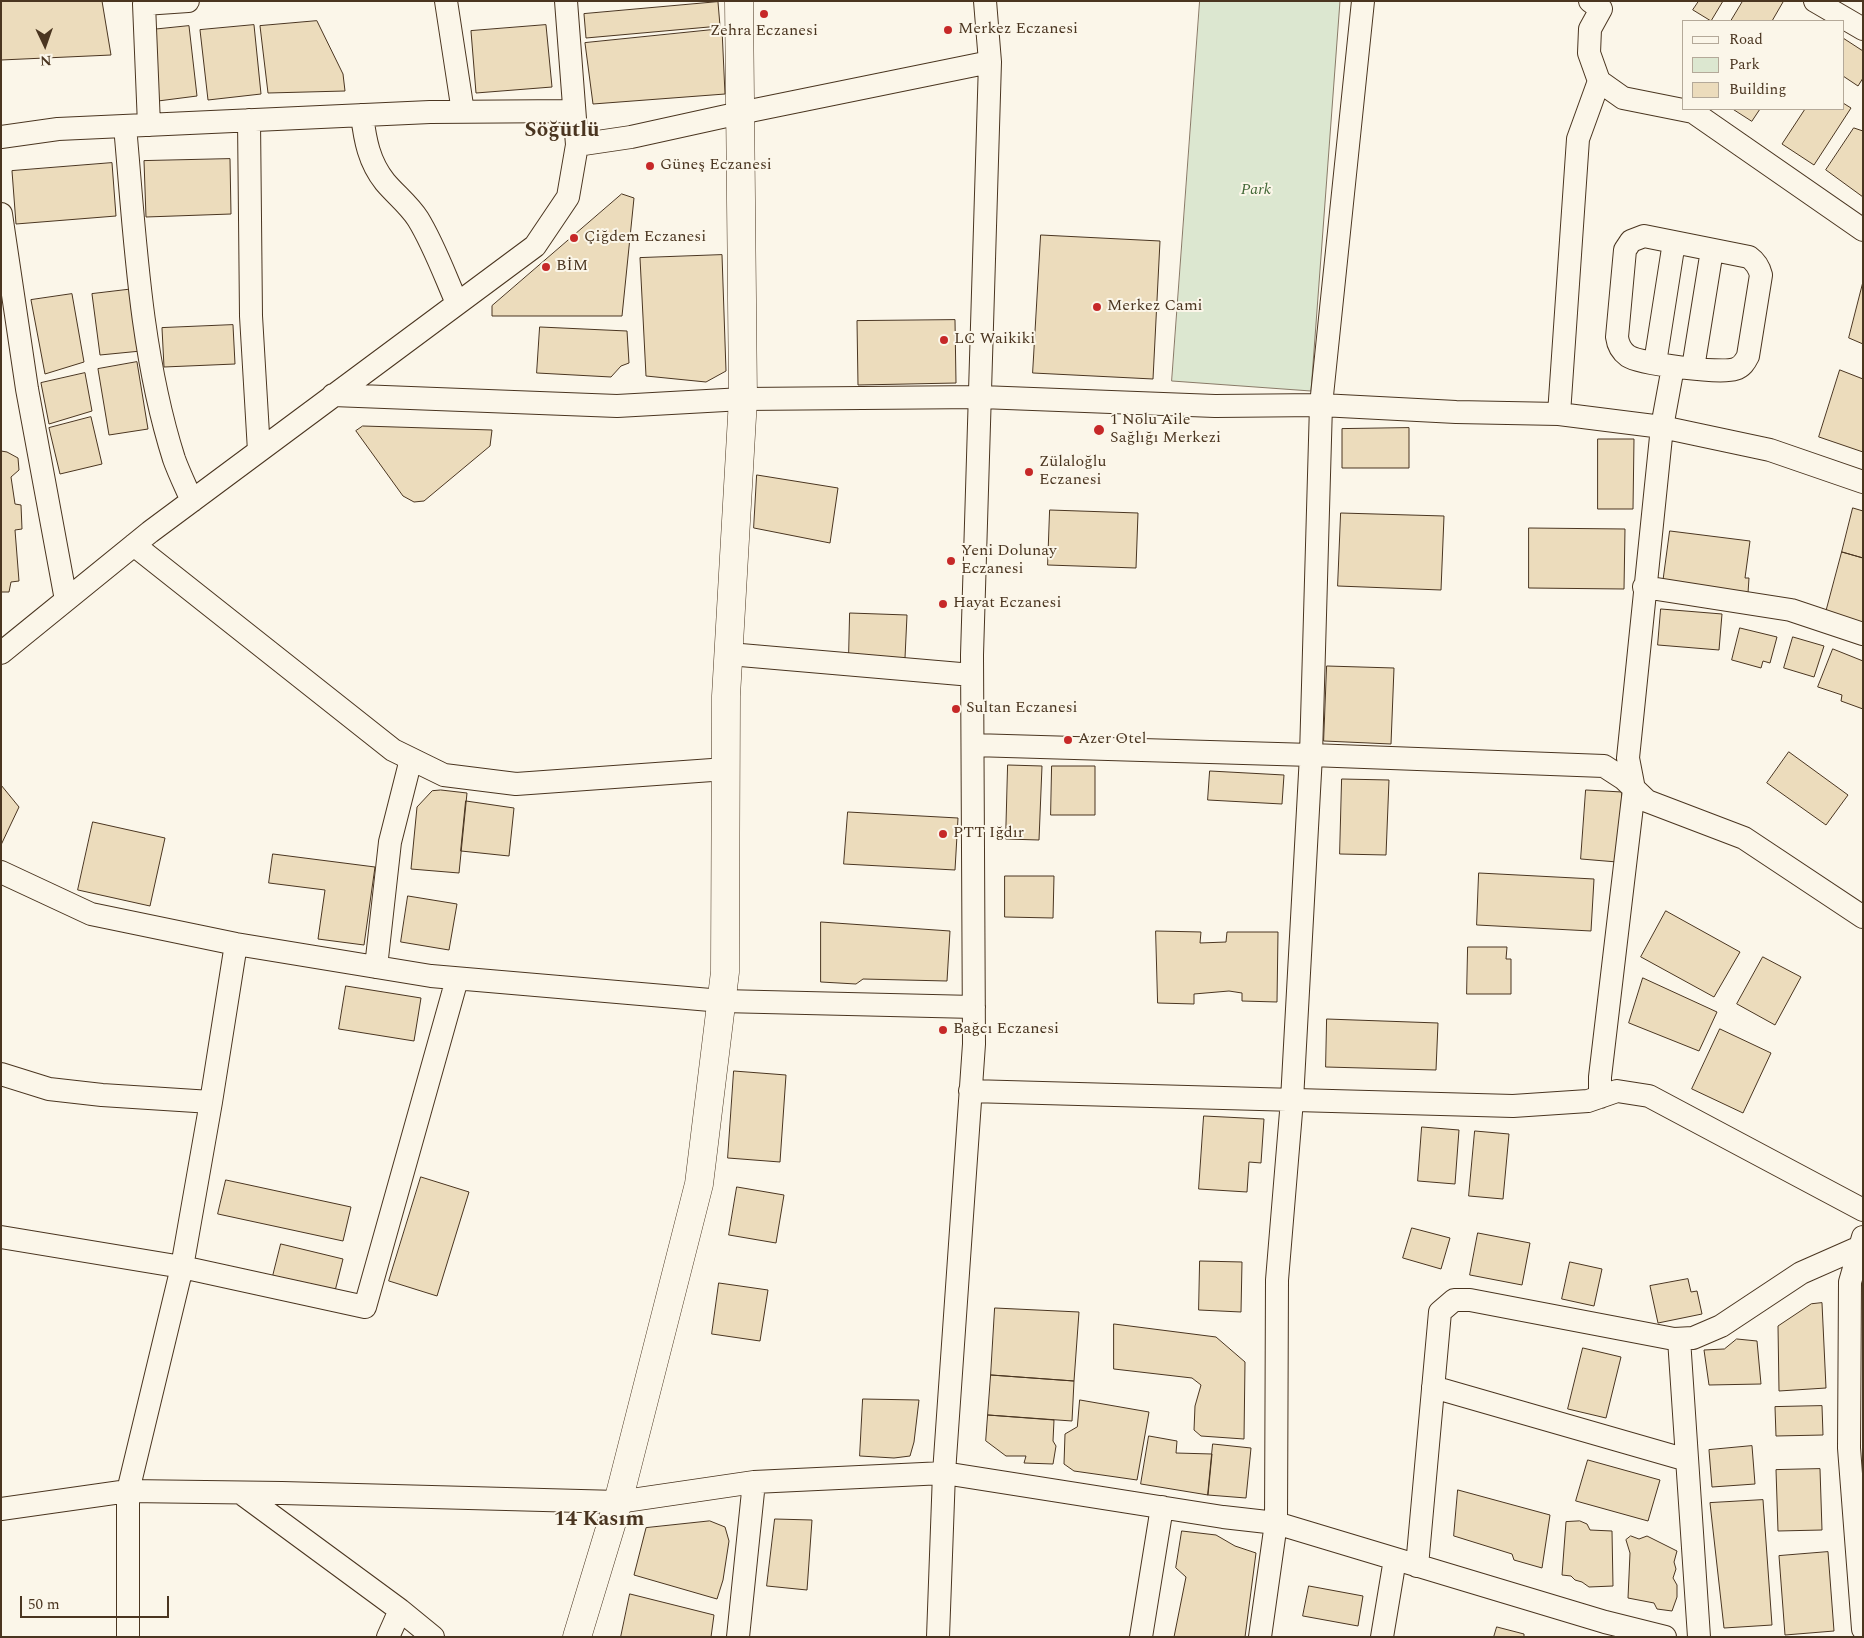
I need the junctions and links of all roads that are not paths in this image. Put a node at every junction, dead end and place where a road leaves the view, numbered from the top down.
1 (188, 1) edge
2 (446, 1) edge
3 (566, 1) edge
4 (738, 1) edge
5 (985, 1) edge
6 (1363, 1) edge
7 (1815, 1) edge
8 (1599, 4) edge
9 (1863, 29) edge
10 (990, 62) junction
11 (1599, 81) junction
12 (1682, 110) edge
13 (1682, 110) edge
14 (462, 112) junction
15 (574, 112) junction
16 (740, 113) junction
17 (362, 115) junction
18 (249, 120) junction
19 (150, 125) junction
20 (125, 126) junction
21 (1, 137) edge
22 (577, 145) junction
23 (1, 214) edge
24 (1863, 230) edge
25 (1674, 242) junction
26 (1712, 250) junction
27 (457, 303) junction
28 (1674, 366) junction
29 (333, 395) junction
30 (981, 396) junction
31 (743, 399) junction
32 (1321, 406) junction
33 (1559, 414) junction
34 (1662, 427) junction
35 (259, 450) junction
36 (1863, 482) edge
37 (192, 501) junction
38 (134, 545) junction
39 (1644, 587) junction
40 (66, 600) junction
41 (1863, 634) edge
42 (1, 653) edge
43 (729, 654) junction
44 (972, 675) junction
45 (973, 745) junction
46 (1311, 755) junction
47 (412, 759) junction
48 (726, 769) junction
49 (1634, 789) junction
50 (1, 872) edge
51 (1861, 911) edge
52 (236, 944) junction
53 (376, 967) junction
54 (457, 978) junction
55 (722, 1001) junction
56 (974, 1007) junction
57 (1, 1074) edge
58 (970, 1091) junction
59 (1600, 1097) junction
60 (1292, 1100) junction
61 (211, 1102) junction
62 (1863, 1210) edge
63 (1, 1237) edge
64 (1861, 1242) edge
65 (182, 1267) junction
66 (1680, 1339) junction
67 (1433, 1387) junction
68 (1856, 1451) edge
69 (1687, 1460) junction
70 (944, 1472) junction
71 (754, 1482) junction
72 (128, 1491) junction
73 (241, 1492) junction
74 (618, 1502) junction
75 (1162, 1507) junction
76 (1, 1509) edge
77 (1276, 1522) junction
78 (1395, 1559) junction
79 (1417, 1566) junction
80 (400, 1610) junction
81 (1605, 1629) edge
82 (1863, 1629) edge
83 (128, 1637) edge
84 (388, 1637) edge
85 (433, 1637) edge
86 (577, 1637) edge
87 (738, 1637) edge
88 (938, 1637) edge
89 (1141, 1637) edge
90 (1260, 1637) edge
91 (1382, 1637) edge
92 (1665, 1637) edge
93 (1699, 1637) edge

1 - 19 street
2 - 14 street
3 - 15 street
4 - 16 main road
5 - 10 street
6 - 32 street
7 - 9 street
8 - 11 street
10 - 16 street
10 - 30 street
11 - 13 street
11 - 33 street
12 - 24 street
14 - 15 street
14 - 17 street
15 - 22 street
16 - 22 street
16 - 31 main road
17 - 18 street
17 - 27 street
18 - 19 street
18 - 35 street
19 - 20 street
20 - 21 street
20 - 37 street
22 - 27 street
23 - 40 street
25 - 26 street
25 - 28 street
25 - 28 street
26 - 28 street
26 - 28 street
27 - 29 street
28 - 34 street
29 - 31 street
29 - 35 street
30 - 31 street
30 - 32 street
30 - 44 street
31 - 43 main road
32 - 33 street
32 - 46 street
33 - 34 street
34 - 36 street
34 - 39 street
35 - 37 street
37 - 38 street
38 - 40 street
38 - 47 street
39 - 41 street
39 - 49 street
40 - 42 street
43 - 44 street
43 - 48 main road
44 - 45 street
45 - 46 street
45 - 56 street
46 - 49 street
46 - 60 street
47 - 48 street
47 - 53 street
48 - 55 main road
49 - 51 street
49 - 59 street
50 - 52 street
52 - 53 street
52 - 61 street
53 - 54 street
54 - 55 street
54 - 65 street
55 - 56 street
55 - 74 main road
56 - 58 street
57 - 61 street
58 - 60 street
58 - 70 street
59 - 60 street
59 - 62 street
60 - 77 street
61 - 65 street
63 - 65 street
64 - 66 street
64 - 68 street
65 - 72 street
66 - 67 street
66 - 69 street
67 - 69 street
67 - 79 street
68 - 82 street
69 - 93 street
70 - 71 street
70 - 75 street
70 - 88 street
71 - 74 street
71 - 87 street
72 - 73 street
72 - 76 street
72 - 83 street
73 - 74 street
73 - 80 street
74 - 86 main road
75 - 77 street
75 - 89 street
77 - 78 street
77 - 90 street
78 - 79 street
78 - 91 street
79 - 81 street
80 - 84 street
80 - 85 street
81 - 92 street

